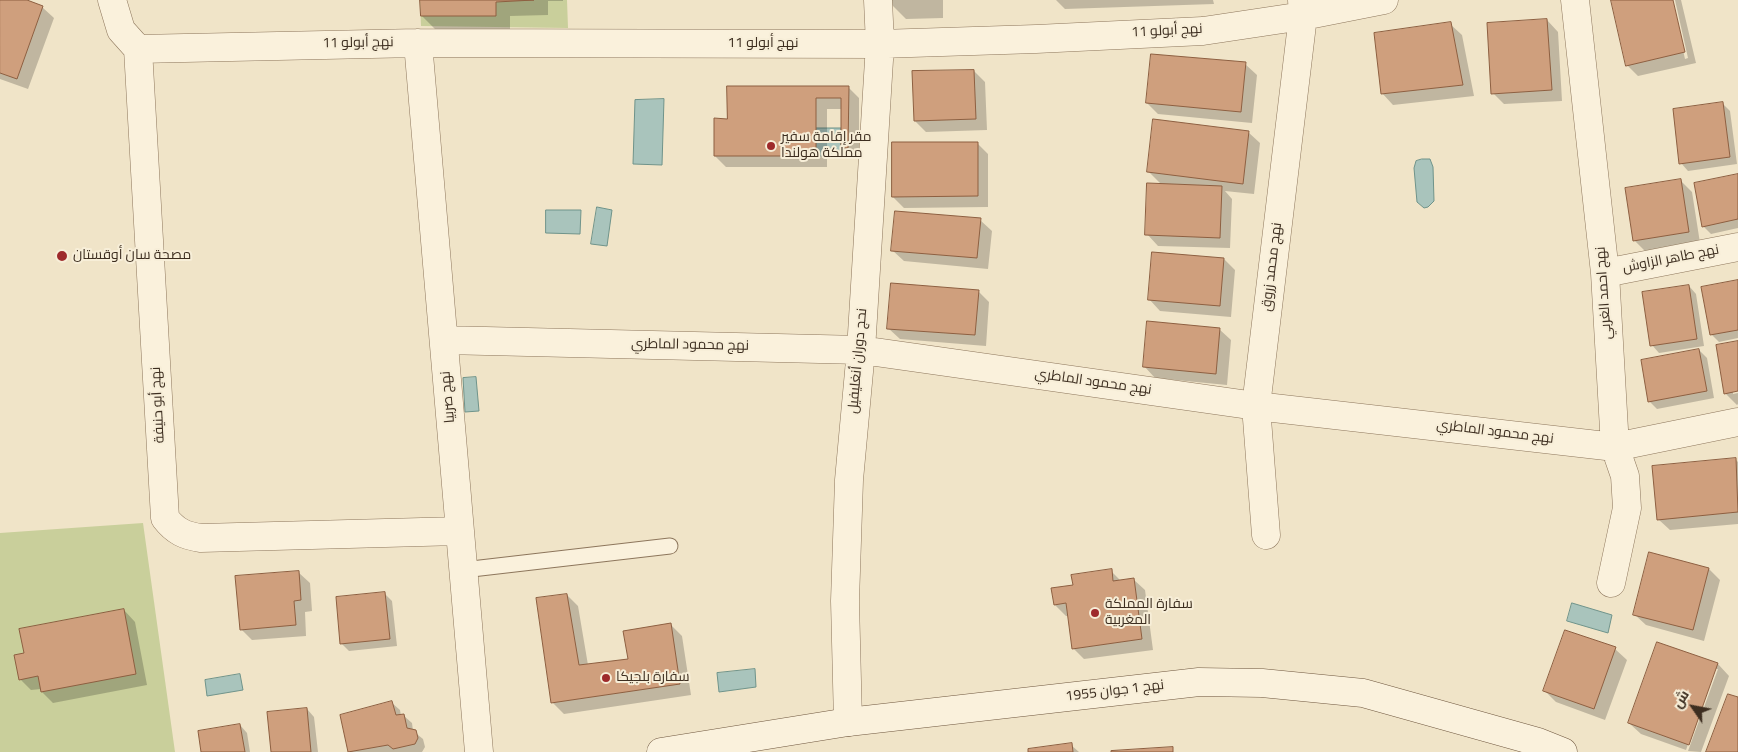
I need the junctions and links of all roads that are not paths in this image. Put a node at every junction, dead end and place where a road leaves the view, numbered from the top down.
1 (112, 0) edge
2 (878, 0) edge
3 (1384, 0) edge
4 (1575, 0) edge
5 (1302, 8) edge
6 (418, 43) junction
7 (880, 44) junction
8 (138, 49) junction
9 (1738, 246) edge
10 (1605, 273) junction
11 (444, 340) junction
12 (861, 350) junction
13 (1256, 406) junction
14 (1738, 422) edge
15 (1615, 447) junction
16 (460, 531) junction
17 (1266, 535) dead end
18 (670, 546) dead end
19 (463, 570) junction
20 (1611, 583) dead end
21 (848, 722) junction
22 (479, 752) edge
23 (661, 752) edge
24 (1563, 752) edge

1 - 8 street
2 - 7 street, نحج دوران أنغليفيل
3 - 5 street, نهج أبولو 11
4 - 10 street, نهج احمد الغربي
5 - 7 street, نهج أبولو 11
5 - 13 street, نهج محمد زروق
6 - 7 street, نهج أبولو 11
6 - 8 street, نهج أبولو 11
6 - 11 street, نهج صربيا
7 - 12 street, نحج دوران أنغليفيل
8 - 16 street, نهج أبو حنيفة
9 - 10 street, نهج طاهر الزاوش
10 - 15 street, نهج احمد الغربي
11 - 12 street, نهج محمود الماطري
11 - 16 street, نهج صربيا
12 - 13 street, نهج محمود الماطري
12 - 21 street, نحج دوران أنغليفيل
13 - 15 street, نهج محمود الماطري
13 - 17 street, نهج محمد زروق
14 - 15 street, نهج محمود الماطري
15 - 20 street, نهج احمد الغربي
16 - 19 street, نهج صربيا
18 - 19 lane
19 - 22 street, نهج صربيا
21 - 23 street, نهج 1 جوان 1955
21 - 24 street, نهج 1 جوان 1955

